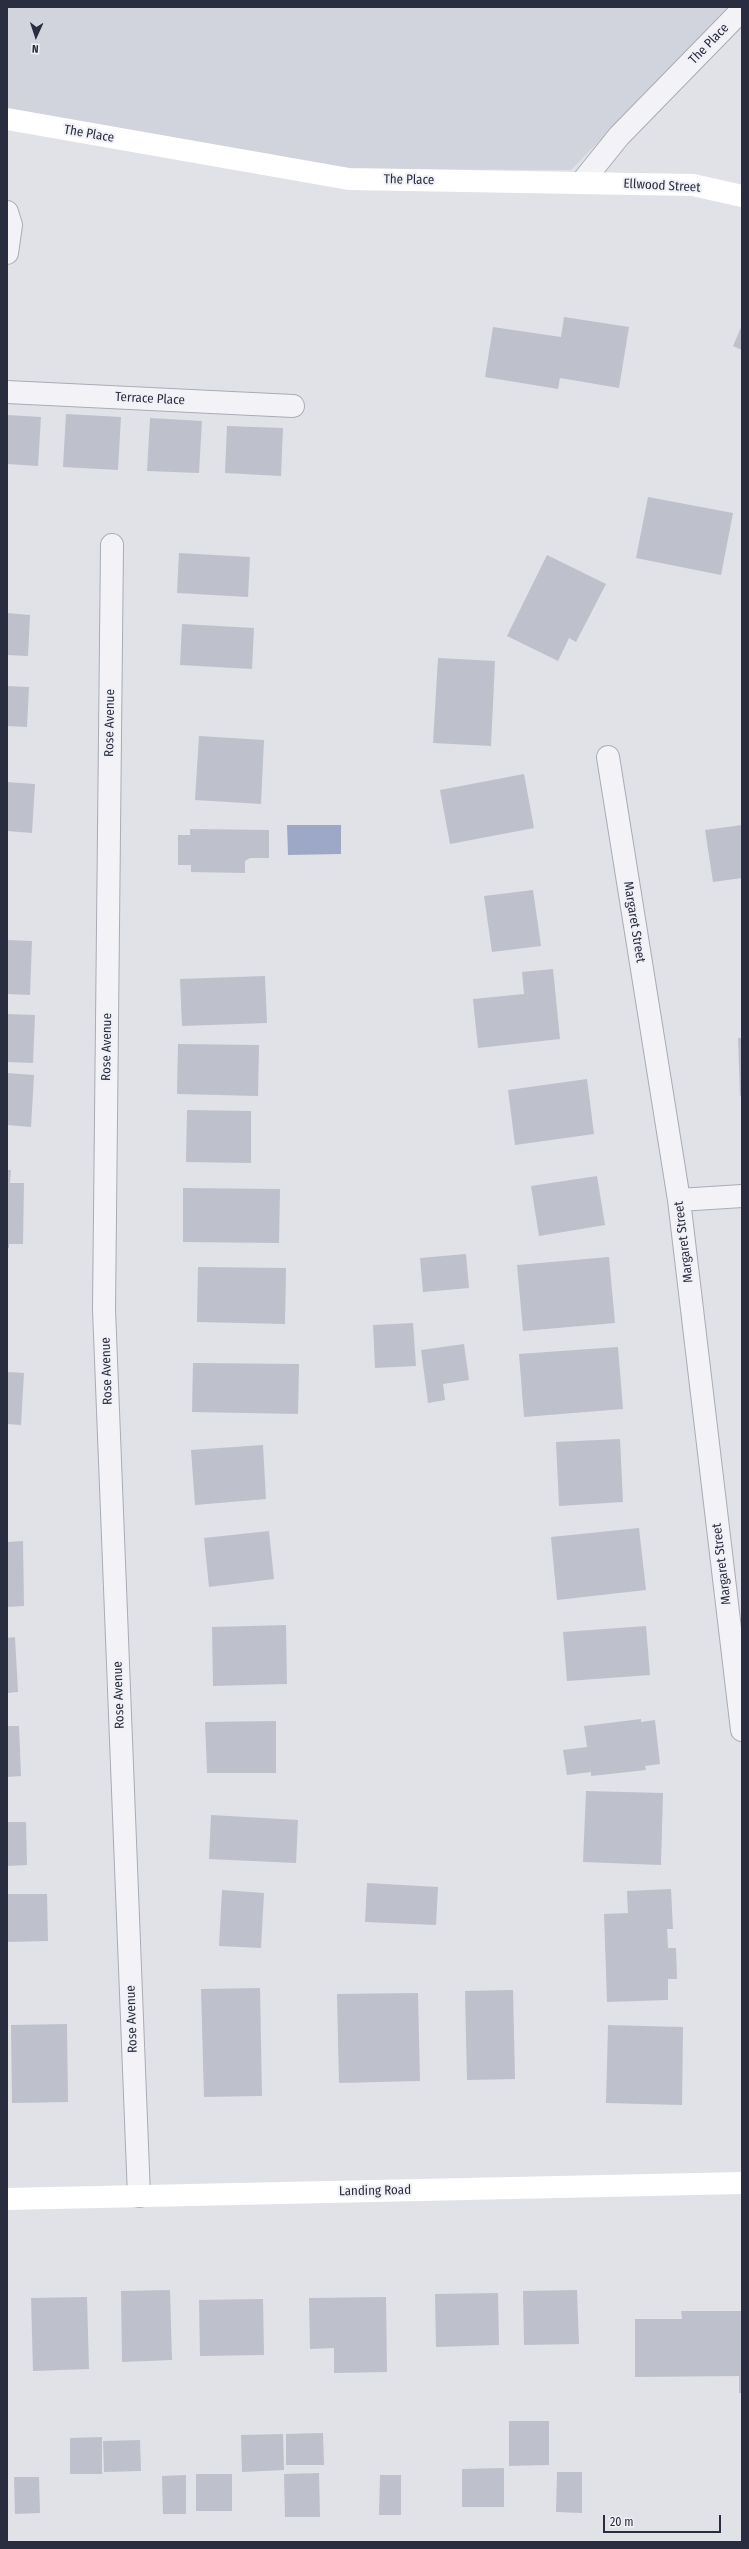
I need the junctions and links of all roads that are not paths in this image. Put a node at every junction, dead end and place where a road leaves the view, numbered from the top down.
1 (742, 10) edge
2 (7, 119) edge
3 (582, 182) junction
4 (742, 196) edge
5 (7, 212) edge
6 (7, 253) edge
7 (7, 392) edge
8 (293, 406) dead end
9 (112, 545) dead end
10 (608, 757) dead end
11 (742, 1196) edge
12 (679, 1200) junction
13 (742, 1730) edge
14 (742, 2183) edge
15 (139, 2196) junction
16 (7, 2199) edge

1 - 3 street, The Place
2 - 3 street, The Place
3 - 4 street, Ellwood Street
5 - 6 street
7 - 8 street, Terrace Place
9 - 15 street, Rose Avenue
10 - 12 street, Margaret Street
11 - 12 street
12 - 13 street, Margaret Street
14 - 15 street, Landing Road
15 - 16 street, Landing Road

